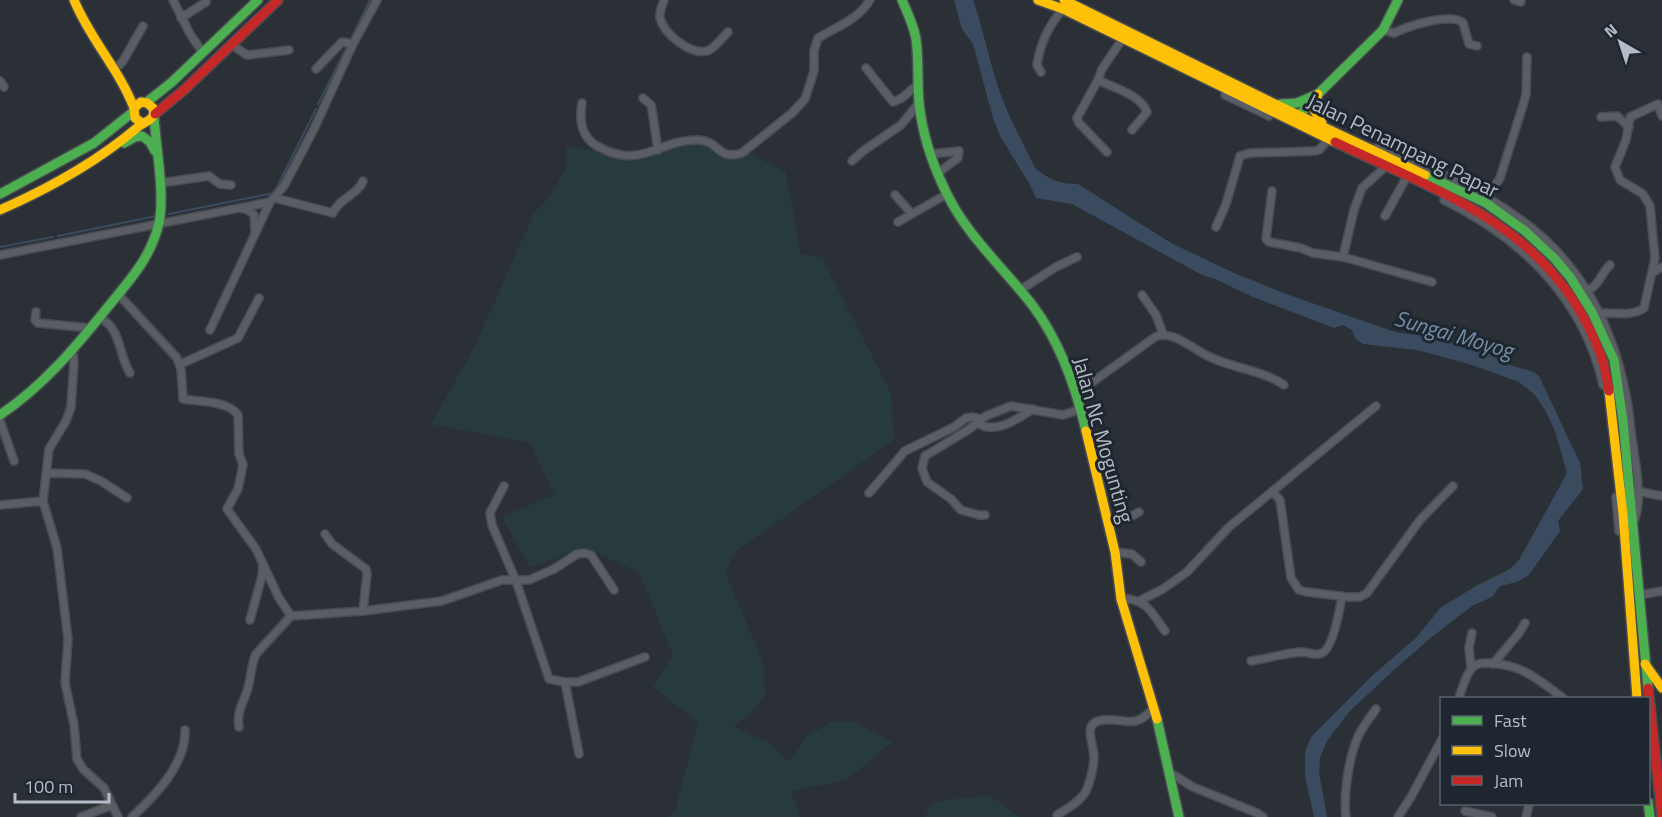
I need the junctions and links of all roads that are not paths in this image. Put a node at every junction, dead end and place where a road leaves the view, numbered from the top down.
1 (74, 0) edge
2 (172, 0) edge
3 (258, 0) edge
4 (278, 0) edge
5 (377, 0) edge
6 (664, 0) edge
7 (870, 0) edge
8 (902, 0) edge
9 (1038, 0) edge
10 (1398, 0) edge
11 (206, 2) dead end
12 (1064, 5) edge
13 (182, 18) junction
14 (143, 26) dead end
15 (1383, 30) junction
16 (728, 32) dead end
17 (1123, 38) junction
18 (353, 44) junction
19 (231, 45) junction
20 (1477, 46) dead end
21 (289, 50) dead end
22 (202, 53) junction
23 (1527, 57) dead end
24 (866, 68) dead end
25 (316, 69) dead end
26 (115, 70) junction
27 (1041, 72) dead end
28 (1098, 80) junction
29 (1212, 82) junction
30 (917, 85) junction
31 (126, 86) junction
32 (1318, 94) junction
33 (643, 98) dead end
34 (145, 102) junction
35 (582, 103) dead end
36 (919, 104) junction
37 (1274, 104) junction
38 (134, 110) junction
39 (155, 115) junction
40 (1662, 116) edge
41 (1601, 117) dead end
42 (1296, 118) junction
43 (142, 123) junction
44 (1629, 127) junction
45 (1327, 128) junction
46 (1132, 130) dead end
47 (1326, 142) junction
48 (1373, 149) junction
49 (658, 150) junction
50 (1107, 152) dead end
51 (156, 153) junction
52 (931, 154) junction
53 (91, 161) junction
54 (852, 161) dead end
55 (1383, 169) junction
56 (938, 173) junction
57 (1405, 180) junction
58 (363, 182) dead end
59 (160, 183) junction
60 (231, 185) dead end
61 (1272, 191) dead end
62 (0, 194) edge
63 (947, 194) junction
64 (895, 195) dead end
65 (1487, 198) junction
66 (273, 200) junction
67 (238, 207) junction
68 (0, 210) edge
69 (912, 214) junction
70 (1385, 216) dead end
71 (159, 222) junction
72 (898, 222) dead end
73 (1216, 227) dead end
74 (255, 232) junction
75 (0, 255) edge
76 (1077, 257) dead end
77 (1343, 257) junction
78 (1610, 265) dead end
79 (1662, 267) edge
80 (1652, 273) junction
81 (1432, 282) dead end
82 (1020, 290) junction
83 (1586, 291) junction
84 (118, 294) junction
85 (1142, 295) dead end
86 (259, 298) dead end
87 (36, 312) dead end
88 (1599, 313) junction
89 (99, 317) junction
90 (90, 328) junction
91 (210, 330) dead end
92 (1163, 334) junction
93 (72, 351) junction
94 (180, 364) junction
95 (130, 373) dead end
96 (1284, 385) dead end
97 (1076, 394) junction
98 (1376, 406) dead end
99 (1033, 409) junction
100 (1081, 410) junction
101 (0, 414) edge
102 (0, 421) edge
103 (979, 421) junction
104 (14, 461) dead end
105 (48, 473) junction
106 (504, 486) dead end
107 (1453, 486) dead end
108 (1638, 490) junction
109 (1272, 491) junction
110 (869, 493) dead end
111 (1662, 496) edge
112 (127, 498) dead end
113 (43, 501) junction
114 (0, 505) edge
115 (1139, 512) dead end
116 (986, 515) dead end
117 (1108, 522) junction
118 (1633, 525) junction
119 (325, 534) dead end
120 (1116, 552) junction
121 (1141, 562) dead end
122 (263, 564) junction
123 (516, 581) junction
124 (614, 590) dead end
125 (1662, 591) edge
126 (1640, 594) junction
127 (1342, 596) junction
128 (1122, 598) junction
129 (1139, 601) junction
130 (363, 611) junction
131 (1630, 613) junction
132 (291, 616) junction
133 (250, 620) dead end
134 (1525, 622) dead end
135 (1165, 631) dead end
136 (1472, 633) dead end
137 (645, 657) dead end
138 (1251, 661) dead end
139 (1645, 663) junction
140 (1493, 664) junction
141 (1471, 669) junction
142 (1647, 681) junction
143 (565, 682) junction
144 (1662, 688) edge
145 (1554, 695) edge
146 (1460, 697) edge
147 (1639, 697) edge
148 (1639, 697) edge
149 (1649, 697) edge
150 (1650, 705) edge
151 (1153, 709) junction
152 (1376, 709) dead end
153 (239, 727) dead end
154 (185, 730) dead end
155 (1440, 743) edge
156 (1662, 753) edge
157 (579, 754) dead end
158 (1658, 770) edge
159 (1169, 772) junction
160 (112, 805) junction
161 (1244, 808) junction
162 (1466, 811) dead end
163 (1057, 815) dead end
164 (81, 817) edge
165 (118, 817) edge
166 (132, 817) edge
167 (1179, 817) edge
168 (1242, 817) edge
169 (1263, 817) edge
170 (1346, 817) edge
171 (1398, 817) edge
172 (1492, 817) edge
173 (1662, 817) edge

1 - 26 main road
2 - 13 street
3 - 22 main road
4 - 19 main road
5 - 18 street
6 - 16 street
7 - 49 street
8 - 30 main road, Jalan Nc Mogunting
9 - 12 main road, Jalan Penampang Papar
10 - 15 main road
11 - 13 street
12 - 17 main road, Jalan Penampang Papar
12 - 27 street
12 - 37 main road, Jalan Penampang Papar
13 - 22 street
14 - 26 street
15 - 20 street
15 - 32 main road
17 - 28 street
17 - 29 main road, Jalan Penampang Papar
18 - 25 street
18 - 66 street
19 - 21 street
19 - 39 main road
22 - 34 main road
23 - 65 street
24 - 30 street
26 - 31 main road
28 - 46 street
28 - 50 street
29 - 42 main road, Jalan Penampang Papar
29 - 47 street
30 - 36 main road, Jalan Nc Mogunting
31 - 34 main road
31 - 38 main road
32 - 37 main road
32 - 42 main road
32 - 45 main road
33 - 49 street
34 - 38 main road
34 - 39 main road
35 - 49 street
36 - 52 main road, Jalan Nc Mogunting
36 - 54 street
37 - 42 main road, Jalan Penampang Papar
38 - 43 main road
38 - 62 main road
39 - 43 main road
39 - 51 main road
40 - 44 street
41 - 44 street
42 - 45 main road, Jalan Penampang Papar
42 - 131 main road, Jalan Penampang Papar
43 - 53 main road
44 - 80 street
45 - 48 main road, Jalan Penampang Papar
47 - 55 street
47 - 73 street
48 - 65 street
48 - 118 main road, Jalan Penampang Papar
51 - 53 main road
51 - 59 main road
52 - 56 main road, Jalan Nc Mogunting
52 - 56 street
53 - 68 main road
55 - 57 street
55 - 77 street
56 - 63 main road, Jalan Nc Mogunting
57 - 70 street
57 - 131 street
58 - 66 street
59 - 60 street
59 - 71 main road
61 - 77 street
63 - 69 street
63 - 82 main road, Jalan Nc Mogunting
64 - 69 street
65 - 83 street
66 - 67 street
66 - 74 street
67 - 71 street
67 - 74 street
69 - 72 street
71 - 75 street
71 - 84 main road
74 - 91 street
76 - 82 street
77 - 81 street
78 - 83 street
79 - 80 street
80 - 88 street
82 - 97 main road, Jalan Nc Mogunting
83 - 88 street
84 - 89 main road
84 - 94 street
85 - 92 street
86 - 94 street
87 - 90 street
88 - 108 street
89 - 90 main road
89 - 95 street
90 - 93 main road
92 - 96 street
92 - 97 street
93 - 101 main road
93 - 105 street
94 - 122 street
97 - 100 main road, Jalan Nc Mogunting
98 - 109 street
99 - 100 street
99 - 103 street
99 - 103 street
100 - 117 main road, Jalan Nc Mogunting
102 - 104 street
103 - 110 street
103 - 116 street
105 - 112 street
105 - 113 street
106 - 123 street
107 - 127 street
108 - 111 street
108 - 118 street
109 - 127 street
109 - 129 street
113 - 114 street
113 - 160 street
115 - 117 street
117 - 120 main road, Jalan Nc Mogunting
118 - 126 main road, Jalan Penampang Papar
119 - 130 street
120 - 121 street
120 - 128 main road, Jalan Nc Mogunting
122 - 132 street
122 - 133 street
123 - 124 street
123 - 130 street
123 - 143 street
125 - 126 street
126 - 139 main road, Jalan Penampang Papar
127 - 138 street
128 - 129 street
128 - 151 main road, Jalan Nc Mogunting
129 - 135 street
130 - 132 street
131 - 147 main road, Jalan Penampang Papar
132 - 153 street
134 - 140 street
136 - 141 street
137 - 143 street
139 - 142 main road, Jalan Penampang Papar
139 - 144 main road
140 - 141 street
140 - 145 street
141 - 146 street
142 - 148 main road
142 - 149 main road, Jalan Penampang Papar
143 - 157 street
150 - 158 main road, Jalan Penampang Papar
151 - 159 main road, Jalan Nc Mogunting
151 - 163 street
152 - 170 street
154 - 166 street
155 - 171 street
156 - 158 main road
158 - 173 main road, Jalan Penampang Papar
159 - 161 street
159 - 167 main road, Jalan Nc Mogunting
160 - 164 street
160 - 165 street
161 - 168 street
161 - 169 street
162 - 172 street

